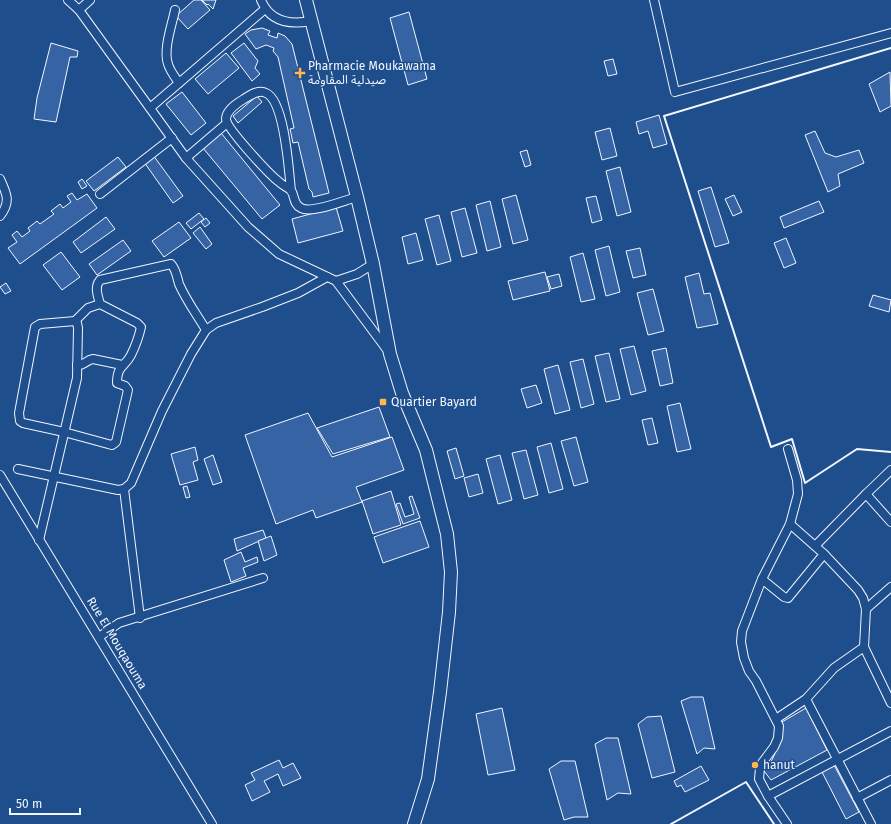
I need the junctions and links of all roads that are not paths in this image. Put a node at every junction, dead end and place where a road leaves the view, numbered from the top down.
1 (68, 0) edge
2 (90, 0) edge
3 (261, 0) edge
4 (306, 0) edge
5 (654, 0) edge
6 (265, 9) junction
7 (79, 10) junction
8 (175, 10) dead end
9 (311, 21) junction
10 (891, 33) edge
11 (179, 83) junction
12 (150, 108) junction
13 (227, 123) junction
14 (172, 138) junction
15 (186, 158) junction
16 (0, 179) edge
17 (291, 191) junction
18 (100, 194) dead end
19 (357, 197) junction
20 (0, 216) edge
21 (373, 264) junction
22 (327, 277) junction
23 (336, 281) junction
24 (100, 304) junction
25 (75, 321) junction
26 (206, 330) junction
27 (390, 354) junction
28 (122, 364) junction
29 (77, 366) junction
30 (64, 432) junction
31 (788, 449) dead end
32 (18, 469) dead end
33 (891, 470) edge
34 (0, 476) edge
35 (54, 477) junction
36 (124, 489) junction
37 (866, 494) junction
38 (891, 522) edge
39 (790, 524) junction
40 (39, 540) junction
41 (816, 546) junction
42 (824, 554) junction
43 (263, 578) dead end
44 (762, 579) junction
45 (891, 587) edge
46 (866, 609) junction
47 (140, 618) junction
48 (99, 637) junction
49 (864, 647) junction
50 (806, 699) junction
51 (891, 703) edge
52 (776, 719) junction
53 (891, 731) edge
54 (838, 760) junction
55 (891, 780) edge
56 (768, 796) junction
57 (857, 798) junction
58 (212, 824) edge
59 (414, 824) edge
60 (787, 824) edge
61 (871, 824) edge

1 - 7 street
2 - 7 street
3 - 6 street
4 - 9 main road
5 - 10 street
6 - 9 street
6 - 11 street
7 - 12 street
8 - 11 street
9 - 19 main road
11 - 12 street
12 - 14 street
13 - 15 street
13 - 17 street
13 - 17 street
14 - 15 street
14 - 18 street
15 - 22 street
16 - 20 street
17 - 19 street
19 - 21 main road
21 - 23 street
21 - 27 main road
22 - 23 street
22 - 26 street
23 - 27 street
24 - 25 street
24 - 26 street
24 - 28 street
25 - 29 street
25 - 30 street
26 - 36 street
27 - 59 main road
28 - 29 street
28 - 30 street
29 - 30 street
30 - 35 street
31 - 39 street
32 - 35 street
33 - 37 street
34 - 40 street, Rue El Mouqaouma
35 - 36 street
35 - 40 street
36 - 47 street
37 - 38 street
37 - 41 street
39 - 41 street
39 - 44 street
40 - 48 street, Rue El Mouqaouma
41 - 42 street
42 - 44 street
42 - 46 street
43 - 47 street
44 - 52 street
45 - 46 street
46 - 49 street
47 - 48 street
48 - 58 street, Rue El Mouqaouma
49 - 50 street
49 - 51 street
50 - 52 street
50 - 54 street
52 - 56 street
53 - 54 street
54 - 56 street
54 - 57 street
55 - 57 street
56 - 60 street
57 - 61 street

